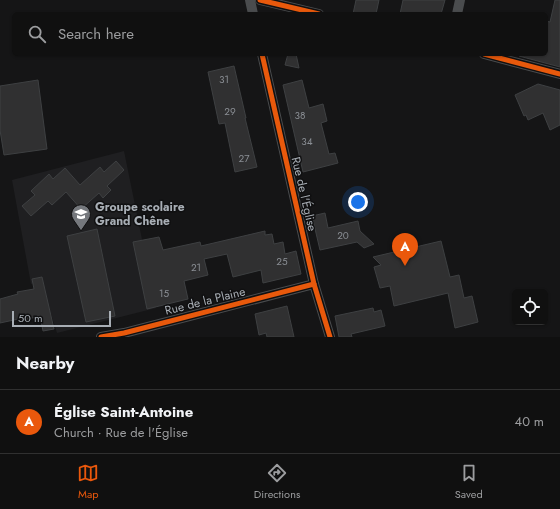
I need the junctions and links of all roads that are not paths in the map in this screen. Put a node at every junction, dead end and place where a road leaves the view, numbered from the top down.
1 (250, 0) edge
2 (260, 0) edge
3 (460, 0) edge
4 (253, 12) edge
5 (311, 12) edge
6 (457, 12) edge
7 (262, 56) edge
8 (492, 56) edge
9 (560, 74) edge
10 (314, 284) junction
11 (101, 337) edge
12 (330, 337) edge

1 - 4 street
2 - 5 street
3 - 6 street
7 - 10 street, Rue de l'Église
8 - 9 street
10 - 11 street, Rue de la Plaine
10 - 12 street, Rue de l'Église

